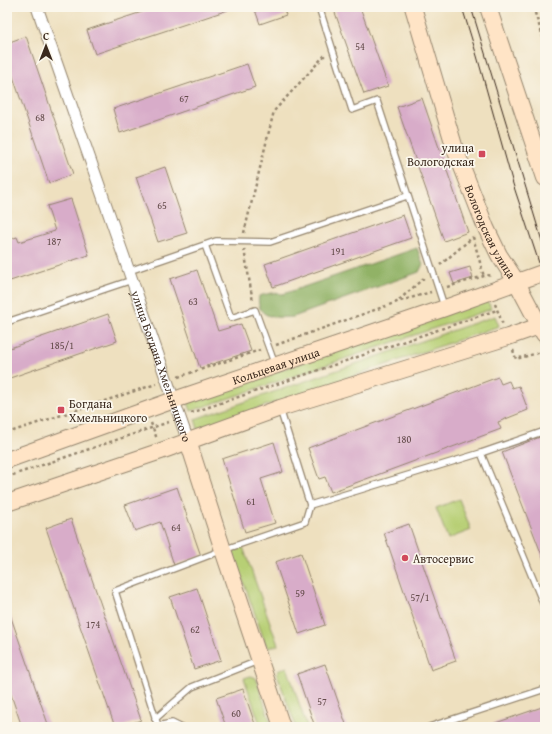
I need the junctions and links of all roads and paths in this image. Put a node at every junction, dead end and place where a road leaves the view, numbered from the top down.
1 (37, 7) edge
2 (319, 7) edge
3 (413, 7) edge
4 (488, 7) edge
5 (533, 7) edge
6 (545, 43) edge
7 (332, 48) junction
8 (545, 178) edge
9 (407, 196) junction
10 (242, 242) junction
11 (205, 245) junction
12 (545, 272) edge
13 (131, 276) junction
14 (516, 281) junction
15 (438, 290) junction
16 (490, 292) junction
17 (445, 308) junction
18 (255, 310) junction
19 (497, 310) junction
20 (7, 322) edge
21 (543, 329) edge
22 (508, 337) junction
23 (268, 348) junction
24 (545, 351) edge
25 (276, 365) junction
26 (168, 381) junction
27 (138, 390) junction
28 (174, 400) junction
29 (280, 408) junction
30 (146, 411) junction
31 (180, 417) junction
32 (153, 428) junction
33 (545, 431) edge
34 (7, 433) edge
35 (188, 441) junction
36 (161, 451) junction
37 (481, 453) junction
38 (7, 460) edge
39 (7, 477) edge
40 (7, 503) edge
41 (310, 505) junction
42 (223, 550) junction
43 (545, 608) edge
44 (260, 660) junction
45 (545, 688) edge
46 (156, 719) junction
47 (157, 727) edge
48 (180, 727) edge
49 (282, 727) edge
50 (429, 727) edge

1 - 13 street, улица Богдана Хмельницкого
2 - 7 lane
3 - 14 main road, Вологодская улица
4 - 8 main road
5 - 6 path
7 - 9 lane
7 - 10 path
9 - 10 lane
9 - 15 lane
10 - 11 lane
10 - 18 path
11 - 13 lane
11 - 18 lane
12 - 14 main road, Кольцевая улица
13 - 20 lane
13 - 26 street, улица Богдана Хмельницкого
14 - 16 main road, Кольцевая улица
14 - 21 main road, Вологодская улица
15 - 16 path
15 - 17 lane
15 - 23 path
16 - 17 main road, Кольцевая улица
16 - 19 path
17 - 25 main road, Кольцевая улица
18 - 23 lane
19 - 22 path
19 - 31 path
21 - 22 main road
22 - 24 path
22 - 29 main road
23 - 25 lane
23 - 26 path
25 - 28 main road, Кольцевая улица
26 - 27 path
26 - 28 street, улица Богдана Хмельницкого
27 - 30 path
27 - 34 path
28 - 30 main road, Кольцевая улица
28 - 31 street, улица Богдана Хмельницкого
29 - 35 main road
29 - 41 lane
30 - 32 path
30 - 38 main road, Кольцевая улица
31 - 32 path
31 - 35 street, улица Богдана Хмельницкого
32 - 36 path
32 - 39 path
33 - 37 lane
35 - 36 main road
35 - 42 main road, улица Богдана Хмельницкого
36 - 40 main road
37 - 41 lane
37 - 43 lane
41 - 42 lane
42 - 44 main road, улица Богдана Хмельницкого
42 - 46 lane
44 - 46 lane
44 - 49 main road, улица Богдана Хмельницкого
45 - 50 lane
46 - 47 lane
47 - 48 lane

